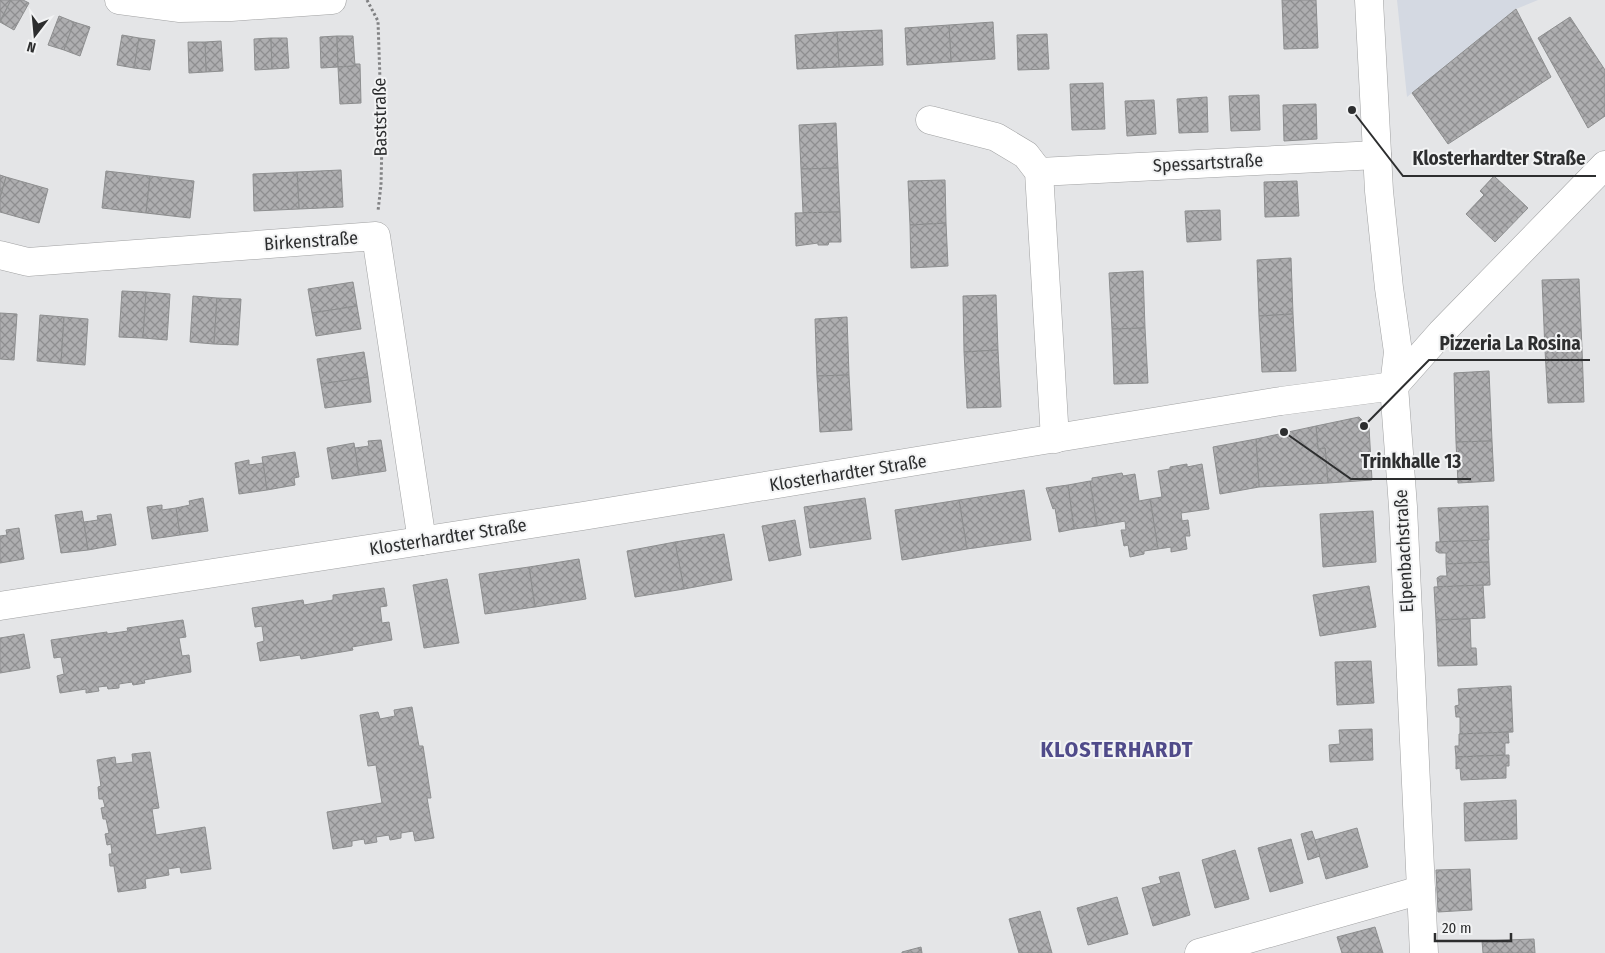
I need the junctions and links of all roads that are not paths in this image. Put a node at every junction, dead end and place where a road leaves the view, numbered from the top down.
1 (119, 0) edge
2 (332, 0) edge
3 (1369, 0) edge
4 (930, 120) dead end
5 (1377, 155) junction
6 (1605, 165) edge
7 (1039, 172) junction
8 (0, 255) edge
9 (1394, 386) junction
10 (1055, 439) junction
11 (422, 541) junction
12 (0, 606) edge
13 (1421, 890) junction
14 (1199, 953) edge
15 (1424, 953) edge

1 - 2 street
3 - 5 street, Elpenbachstraße
4 - 7 street
5 - 7 street, Spessartstraße
5 - 9 street, Elpenbachstraße
6 - 9 street
7 - 10 street
8 - 11 street, Birkenstraße
9 - 10 street, Klosterhardter Straße
9 - 13 street, Elpenbachstraße
10 - 11 street, Klosterhardter Straße
11 - 12 street, Klosterhardter Straße
13 - 14 street
13 - 15 street, Elpenbachstraße

